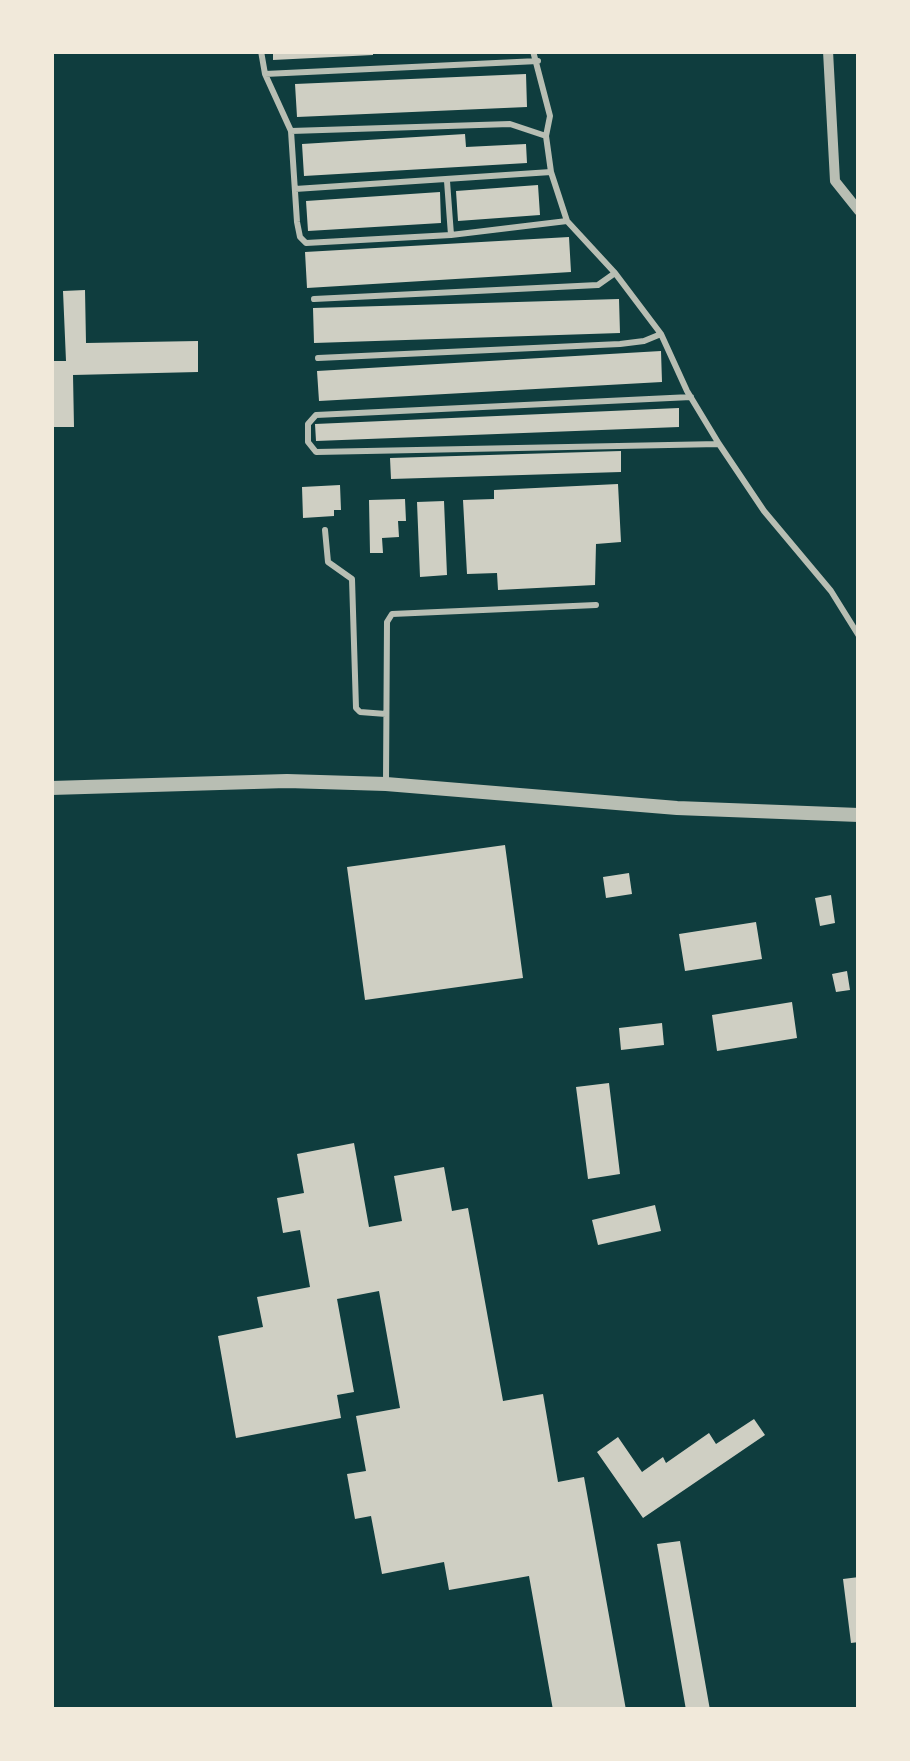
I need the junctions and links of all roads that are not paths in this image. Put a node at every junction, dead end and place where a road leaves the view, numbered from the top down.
1 (261, 51) edge
2 (533, 51) edge
3 (828, 51) edge
4 (538, 61) junction
5 (265, 74) junction
6 (291, 131) junction
7 (546, 136) junction
8 (551, 172) junction
9 (447, 181) junction
10 (296, 189) junction
11 (859, 211) edge
12 (567, 221) junction
13 (451, 235) junction
14 (615, 273) junction
15 (314, 299) dead end
16 (662, 334) junction
17 (318, 358) dead end
18 (691, 398) junction
19 (719, 444) junction
20 (326, 530) dead end
21 (596, 605) dead end
22 (859, 636) edge
23 (386, 714) junction
24 (386, 784) junction
25 (51, 788) edge
26 (859, 815) edge

1 - 5 lane
2 - 4 lane
3 - 11 street
4 - 5 lane
4 - 7 lane
5 - 6 lane
6 - 7 lane
6 - 10 lane
7 - 8 lane
8 - 9 lane
8 - 12 lane
9 - 10 lane
9 - 13 lane
10 - 13 lane
12 - 13 lane
12 - 14 lane
14 - 15 lane
14 - 16 lane
16 - 17 lane
16 - 18 lane
18 - 19 lane
18 - 19 lane
19 - 22 lane
20 - 23 lane
21 - 23 lane
23 - 24 lane
24 - 25 street
24 - 26 street

